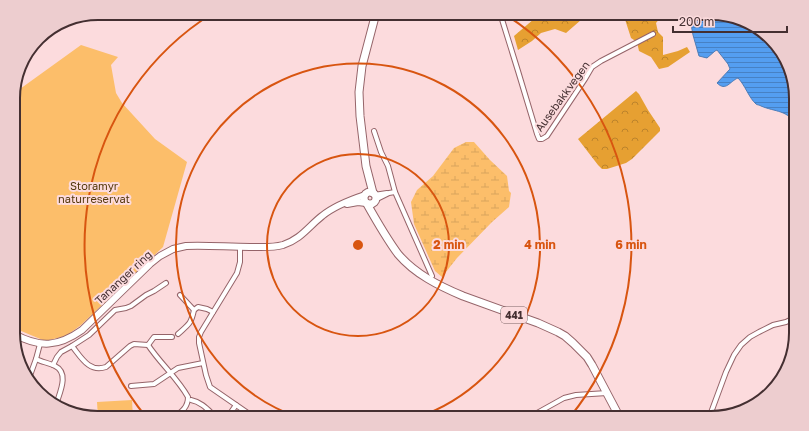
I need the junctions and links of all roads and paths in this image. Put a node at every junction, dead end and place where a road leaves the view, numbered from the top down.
1 (374, 20) edge
2 (502, 20) edge
3 (653, 34) dead end
4 (374, 131) dead end
5 (395, 192) junction
6 (370, 198) junction
7 (240, 247) junction
8 (432, 276) dead end
9 (166, 283) dead end
10 (180, 294) dead end
11 (194, 310) junction
12 (213, 312) junction
13 (789, 320) edge
14 (178, 334) dead end
15 (20, 337) edge
16 (172, 337) dead end
17 (40, 344) junction
18 (148, 345) junction
19 (72, 346) junction
20 (36, 359) junction
21 (203, 363) junction
22 (53, 365) junction
23 (31, 373) edge
24 (170, 374) junction
25 (131, 386) dead end
26 (607, 393) junction
27 (58, 399) edge
28 (192, 400) dead end
29 (236, 405) junction
30 (183, 411) edge
31 (209, 411) edge
32 (232, 411) edge
33 (245, 411) edge
34 (541, 411) edge
35 (616, 411) edge
36 (712, 411) edge

1 - 6 main road, 441
2 - 3 street, Ausebakkvegen
4 - 5 street
5 - 6 street
5 - 8 street
6 - 7 main road, Tananger ring
6 - 26 main road, 441
7 - 12 street
7 - 17 main road, Tananger ring
9 - 19 street
10 - 11 street
11 - 12 street
11 - 14 street
12 - 21 street
13 - 36 street
15 - 17 main road, Tananger ring
16 - 18 street
17 - 20 street
18 - 19 street
18 - 24 street
19 - 22 street
20 - 22 street
20 - 23 street
21 - 24 street
21 - 29 street
22 - 27 street
24 - 25 street
24 - 30 street
26 - 34 street
26 - 35 main road, 441
28 - 31 street
29 - 32 street
29 - 33 street

